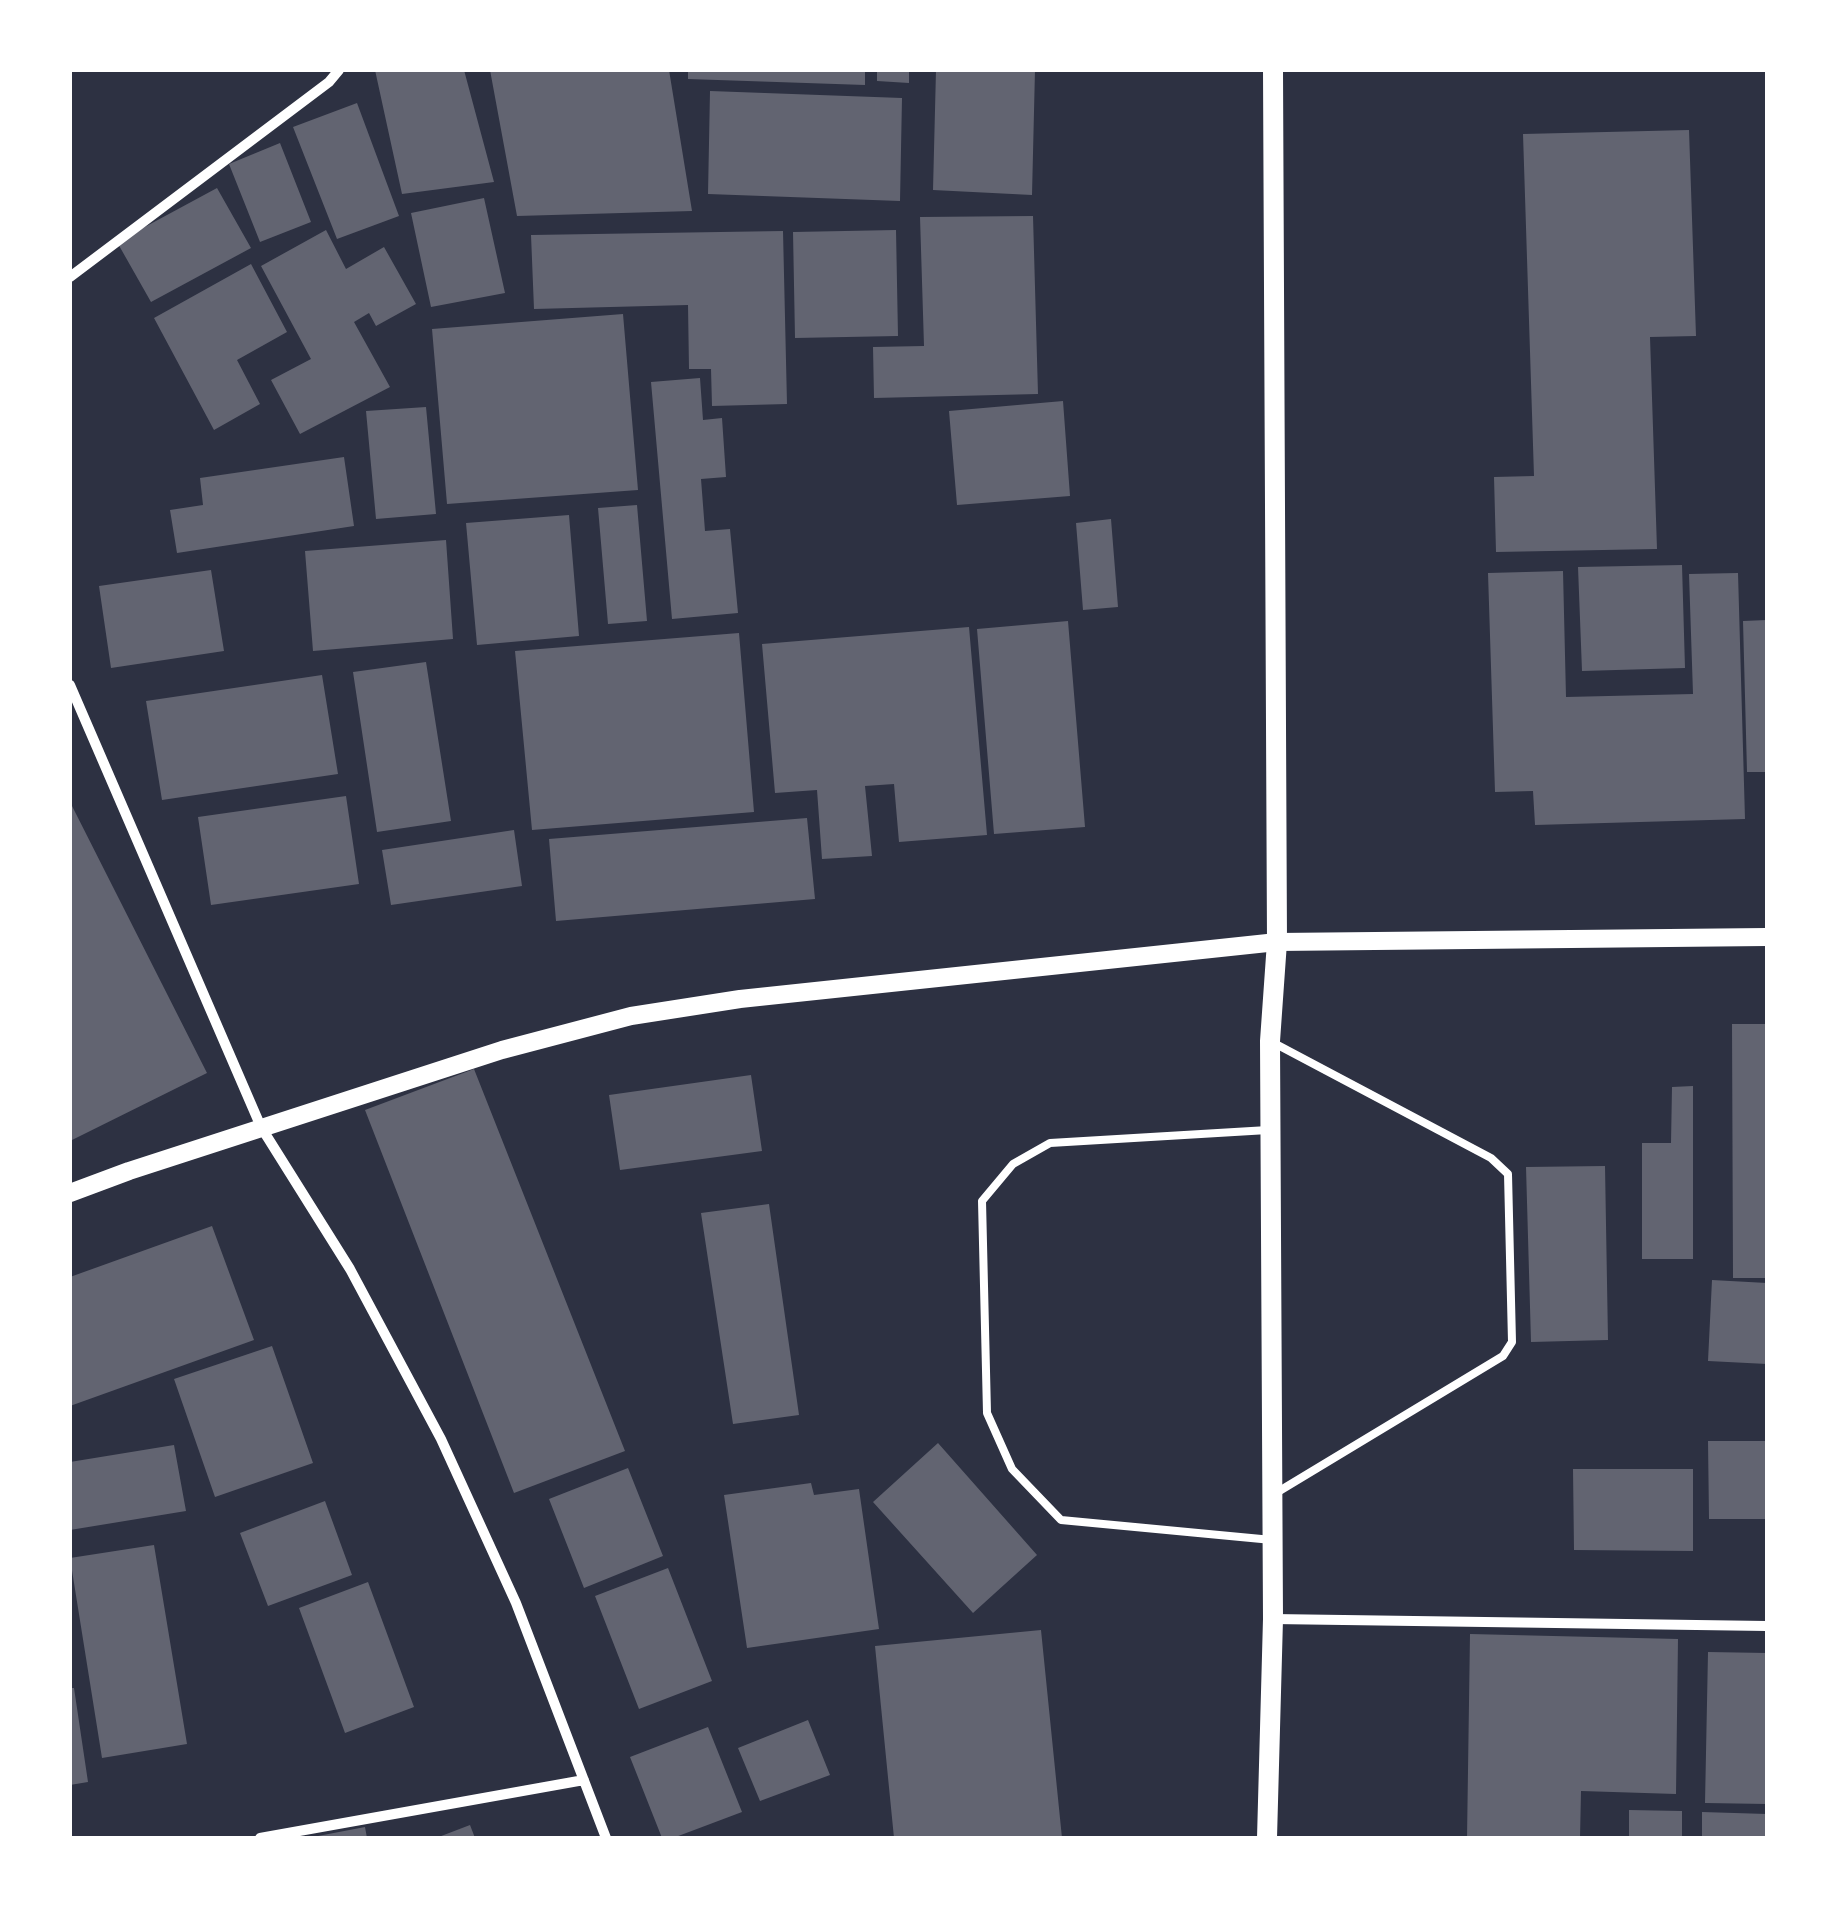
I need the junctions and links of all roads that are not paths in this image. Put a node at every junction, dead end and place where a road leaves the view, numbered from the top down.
1 (339, 70) edge
2 (1273, 70) edge
3 (70, 277) edge
4 (70, 684) edge
5 (1767, 936) edge
6 (1277, 942) junction
7 (1270, 1041) junction
8 (262, 1127) junction
9 (1272, 1130) junction
10 (70, 1193) edge
11 (1272, 1495) junction
12 (1272, 1540) junction
13 (1273, 1620) junction
14 (1767, 1626) edge
15 (584, 1780) junction
16 (260, 1838) edge
17 (606, 1838) edge
18 (1267, 1838) edge

1 - 3 street
2 - 6 main road
4 - 8 street
5 - 6 street
6 - 7 main road
6 - 8 street
7 - 9 main road
7 - 11 lane
8 - 10 street
8 - 15 street
9 - 11 main road
9 - 12 lane
11 - 12 main road
12 - 13 main road
13 - 14 street
13 - 18 main road
15 - 16 street
15 - 17 street

